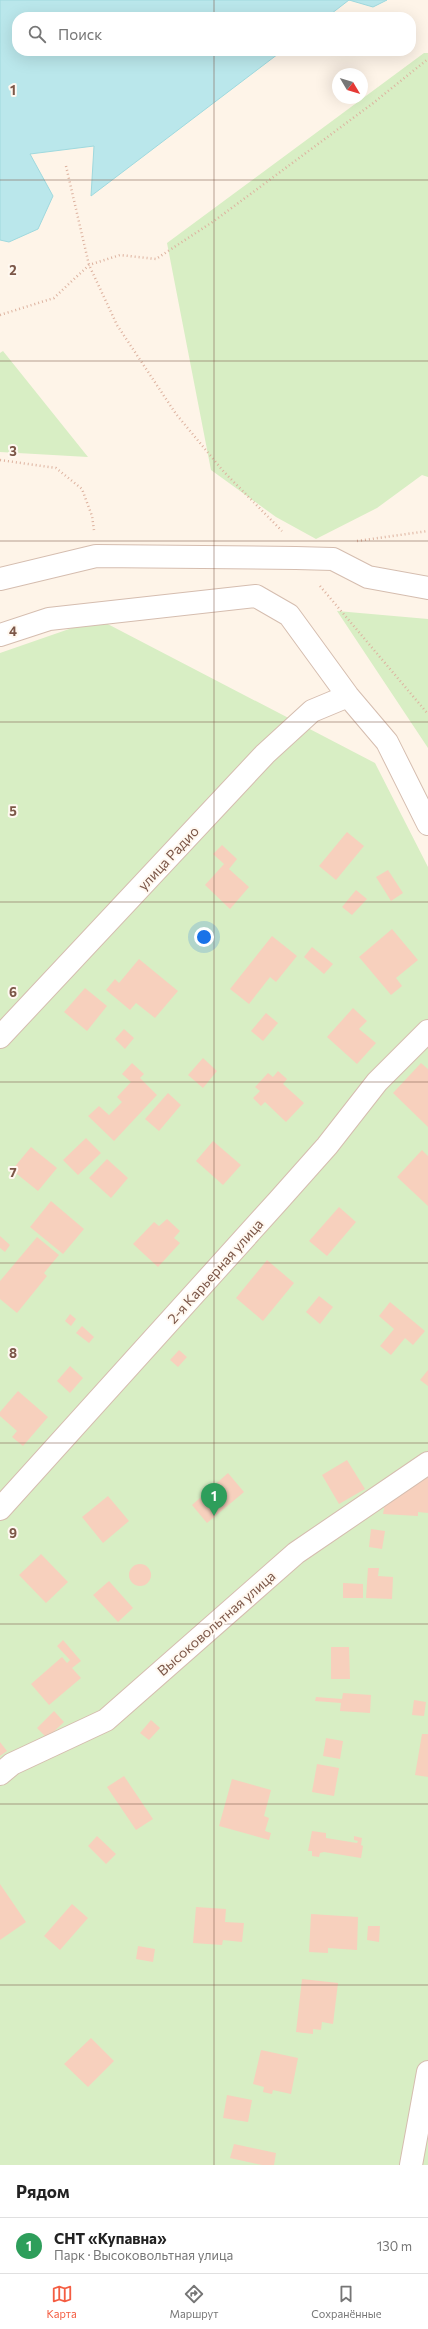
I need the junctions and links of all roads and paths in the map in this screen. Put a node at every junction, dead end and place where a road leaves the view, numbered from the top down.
1 (428, 58) edge
2 (66, 166) dead end
3 (89, 265) junction
4 (0, 315) edge
5 (0, 460) edge
6 (428, 532) edge
7 (96, 556) junction
8 (296, 558) junction
9 (333, 559) junction
10 (0, 580) edge
11 (428, 588) edge
12 (0, 635) edge
13 (348, 696) junction
14 (428, 714) edge
15 (428, 824) edge
16 (428, 1031) edge
17 (0, 1037) edge
18 (428, 1463) edge
19 (0, 1509) edge
20 (0, 1774) edge
21 (428, 2072) edge
22 (411, 2165) edge

1 - 3 path
2 - 3 path
3 - 4 path
3 - 8 path
5 - 7 path
6 - 9 path
7 - 8 street
7 - 10 street
8 - 9 street
8 - 14 path
9 - 11 street
12 - 13 street
13 - 15 street
13 - 17 street, улица Радио
16 - 19 street, 2-я Карьерная улица
18 - 20 street, Высоковольтная улица
21 - 22 street

